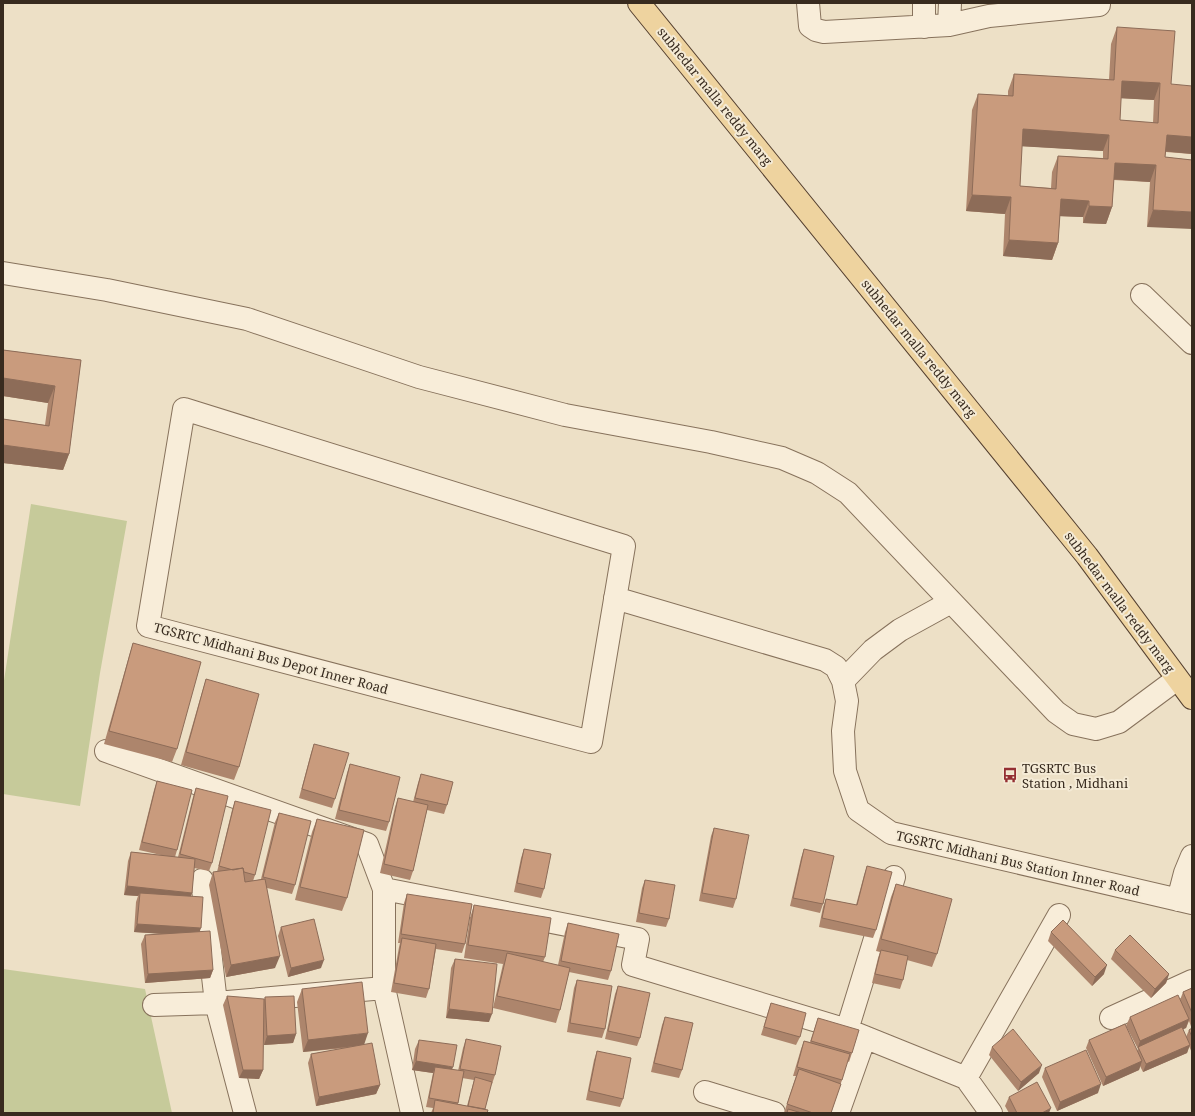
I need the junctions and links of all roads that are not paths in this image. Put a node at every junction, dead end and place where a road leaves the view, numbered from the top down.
1 (639, 3) edge
2 (808, 3) edge
3 (924, 3) edge
4 (950, 3) edge
5 (1099, 5) dead end
6 (948, 26) junction
7 (924, 27) junction
8 (3, 273) edge
9 (1142, 295) dead end
10 (1192, 344) edge
11 (615, 598) junction
12 (951, 602) junction
13 (1178, 680) junction
14 (842, 682) junction
15 (1192, 698) edge
16 (106, 751) dead end
17 (1192, 856) edge
18 (894, 877) dead end
19 (202, 880) dead end
20 (384, 889) junction
21 (1185, 902) edge
22 (1059, 915) dead end
23 (1192, 981) edge
24 (384, 988) junction
25 (216, 1003) junction
26 (154, 1005) dead end
27 (1111, 1018) dead end
28 (856, 1034) junction
29 (966, 1078) junction
30 (705, 1092) dead end
31 (245, 1113) edge
32 (412, 1113) edge
33 (774, 1113) edge
34 (838, 1113) edge
35 (991, 1113) edge

1 - 13 main road, subhedar malla reddy marg
2 - 7 street
3 - 7 street
4 - 6 street
5 - 6 street
6 - 7 street
8 - 12 street
9 - 10 street
11 - 11 street, TGSRTC Midhani Bus Depot Inner Road
11 - 14 street
12 - 13 street
12 - 14 street
13 - 15 main road, subhedar malla reddy marg
14 - 21 street, TGSRTC Midhani Bus Station Inner Road
16 - 20 street
17 - 21 street
18 - 28 street
19 - 25 street
20 - 24 street
20 - 28 street
22 - 29 street
23 - 27 street
24 - 25 street
24 - 32 street
25 - 26 street
25 - 31 street
28 - 29 street
28 - 34 street
29 - 35 street
30 - 33 street

